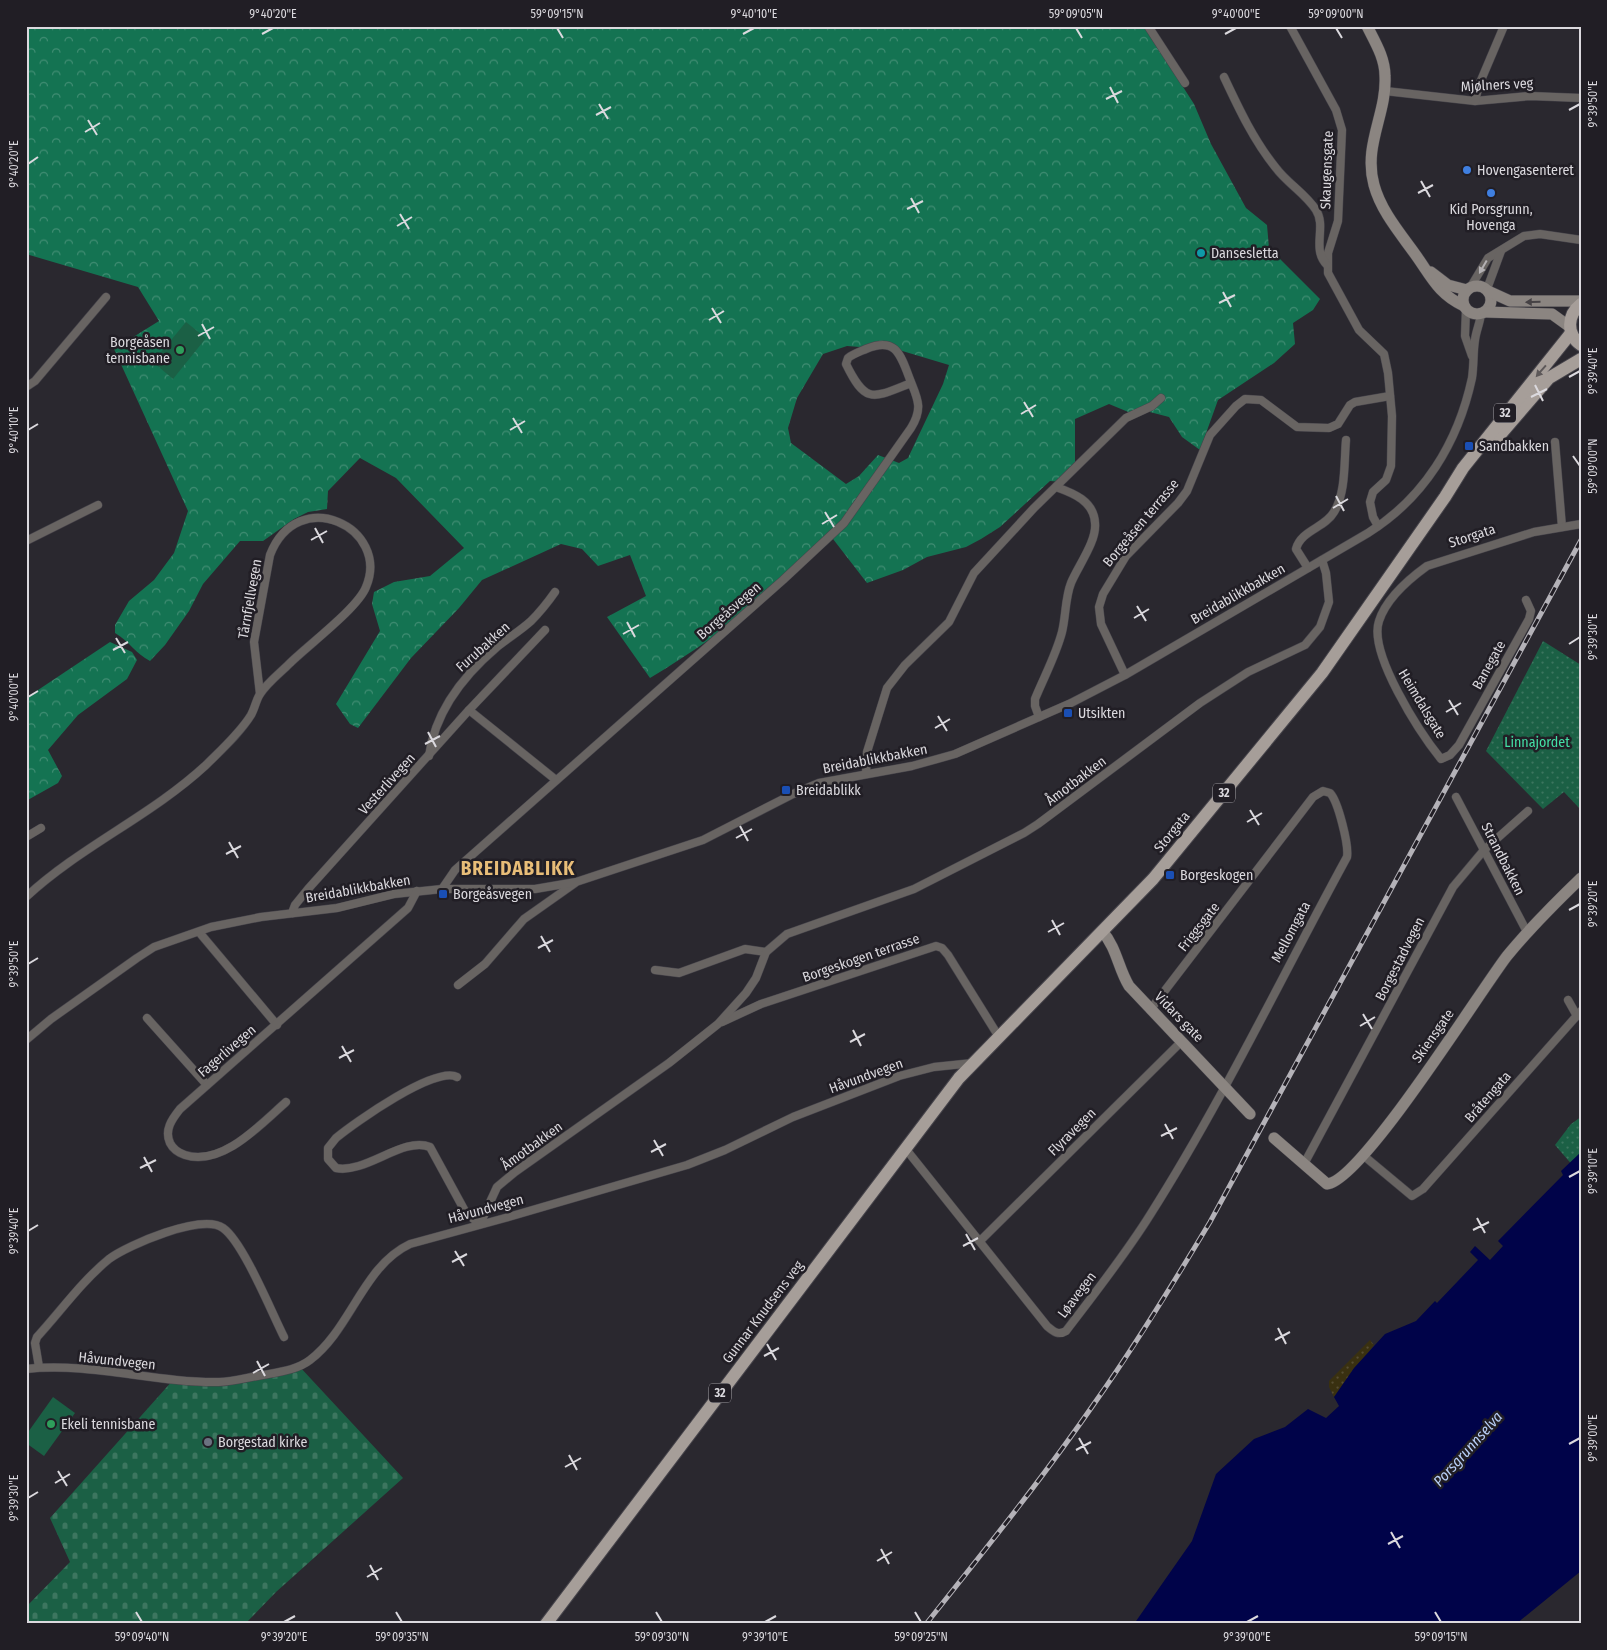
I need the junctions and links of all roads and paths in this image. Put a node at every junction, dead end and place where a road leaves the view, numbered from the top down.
1 (1148, 26) edge
2 (1290, 26) edge
3 (1367, 26) edge
4 (1504, 26) edge
5 (1224, 77) dead end
6 (1185, 83) dead end
7 (1385, 91) junction
8 (1581, 98) edge
9 (1475, 101) junction
10 (1581, 240) edge
11 (1501, 251) junction
12 (1327, 265) junction
13 (1425, 268) junction
14 (1468, 289) junction
15 (1487, 290) junction
16 (106, 297) dead end
17 (1581, 302) edge
18 (1465, 307) junction
19 (1483, 313) junction
20 (1570, 330) junction
21 (1581, 345) edge
22 (1473, 358) junction
23 (1581, 359) edge
24 (911, 383) junction
25 (26, 387) edge
26 (1390, 396) junction
27 (1161, 398) dead end
28 (1346, 440) dead end
29 (1555, 442) dead end
30 (1056, 487) junction
31 (1445, 497) junction
32 (98, 505) dead end
33 (1581, 524) edge
34 (1378, 526) junction
35 (1562, 527) junction
36 (26, 541) edge
37 (1322, 560) junction
38 (1308, 568) junction
39 (556, 592) dead end
40 (1526, 600) dead end
41 (545, 630) dead end
42 (1378, 632) joint
43 (1125, 675) junction
44 (260, 694) junction
45 (469, 710) junction
46 (1039, 717) junction
47 (429, 756) junction
48 (1441, 759) joint
49 (866, 774) junction
50 (556, 780) junction
51 (1323, 790) joint
52 (1456, 797) dead end
53 (1528, 811) dead end
54 (41, 828) dead end
55 (26, 837) edge
56 (1484, 850) junction
57 (1581, 878) edge
58 (576, 882) junction
59 (442, 889) junction
60 (417, 892) junction
61 (26, 896) edge
62 (292, 913) junction
63 (1102, 931) junction
64 (199, 932) junction
65 (1527, 932) junction
66 (766, 952) junction
67 (655, 970) dead end
68 (458, 985) dead end
69 (1568, 1000) dead end
70 (1150, 1010) junction
71 (1579, 1014) edge
72 (147, 1018) dead end
73 (718, 1024) junction
74 (277, 1025) junction
75 (998, 1037) junction
76 (26, 1040) edge
77 (1181, 1042) junction
78 (973, 1063) junction
79 (457, 1077) dead end
80 (207, 1085) junction
81 (1225, 1088) junction
82 (286, 1102) dead end
83 (1250, 1114) dead end
84 (1274, 1138) dead end
85 (905, 1148) junction
86 (1364, 1156) junction
87 (895, 1162) joint
88 (1304, 1164) junction
89 (480, 1224) junction
90 (980, 1241) junction
91 (284, 1337) dead end
92 (39, 1367) junction
93 (26, 1369) edge
94 (546, 1624) edge

1 - 6 street
2 - 12 street, Skaugensgate
3 - 7 street
4 - 9 street
5 - 12 street, Skaugensgate
7 - 9 street, Mjølners veg
7 - 13 street
8 - 9 street, Mjølners veg
10 - 11 street
11 -> 14 street
11 - 15 street
12 - 26 street, Skaugensgate
13 - 14 street
13 - 18 street
14 - 15 street
14 - 18 street
17 -> 15 street
15 - 19 street
16 - 25 street
17 - 20 main road, 32
18 - 19 street
18 - 22 street, Breidablikkbakken
19 - 20 street
19 - 22 street, Breidablikkbakken
20 - 21 main road
20 -> 31 main road, Storgata / 32
22 - 34 street, Breidablikkbakken
23 - 31 main road, Storgata / 32
24 - 24 street, Borgeåsvegen
24 - 50 street, Borgeåsvegen
26 - 34 street, Skaugensgate
26 - 43 street, Borgeåsen terrasse
27 - 30 street
28 - 38 street
29 - 35 street
30 - 46 street
30 - 49 street
31 - 63 main road, Storgata / 32
32 - 36 street
33 - 35 street, Storgata
34 - 37 street, Breidablikkbakken
35 - 42 street, Storgata
37 - 38 street, Breidablikkbakken
37 - 66 street, Åmotbakken
38 - 43 street, Breidablikkbakken
39 - 47 street, Furubakken
40 - 48 street, Banegate
41 - 45 street, Vesterlivegen
42 - 48 street, Heimdalsgate
43 - 46 street, Breidablikkbakken
44 - 44 street, Tårnfjellvegen
44 - 61 street, Tårnfjellvegen
45 - 47 street, Vesterlivegen
45 - 50 street
46 - 49 street, Breidablikkbakken
47 - 62 street, Vesterlivegen
49 - 58 street, Breidablikkbakken
50 - 59 street, Borgeåsvegen
51 - 70 street, Friggsgate
51 - 81 street, Mellomgata
52 - 56 street, Strandbakken
53 - 56 street, Borgestadvegen
54 - 55 street
56 - 65 street, Strandbakken
56 - 88 street, Borgestadvegen
57 - 65 street, Skiensgate
58 - 59 street, Breidablikkbakken
58 - 68 street
59 - 60 street, Breidablikkbakken
60 - 62 street, Breidablikkbakken
60 - 74 street, Fagerlivegen
62 - 64 street, Breidablikkbakken
63 - 70 street, Vidars gate
63 - 75 main road, Storgata / 32
64 - 74 street
64 - 76 street, Breidablikkbakken
65 - 86 street, Skiensgate
66 - 67 street
66 - 73 street, Åmotbakken
69 - 71 street
70 - 77 street, Vidars gate
71 - 86 street, Bråtengata
72 - 80 street
73 - 75 street, Borgeskogen terrasse
73 - 89 street, Åmotbakken
74 - 80 street, Fagerlivegen
75 - 78 main road, Storgata / 32
77 - 81 street, Vidars gate
77 - 90 street, Flyravegen
78 - 85 main road, Storgata / 32
78 - 89 street, Håvundvegen
79 - 89 street
80 - 82 street, Fagerlivegen
81 - 83 street, Vidars gate
81 - 90 street, Løavegen
84 - 88 street
85 - 87 main road, Storgata / 32
85 - 90 street, Løavegen
86 - 88 street, Skiensgate
87 - 94 main road, Gunnar Knudsens veg / 32
89 - 92 street, Håvundvegen
91 - 92 street
92 - 93 street, Håvundvegen

